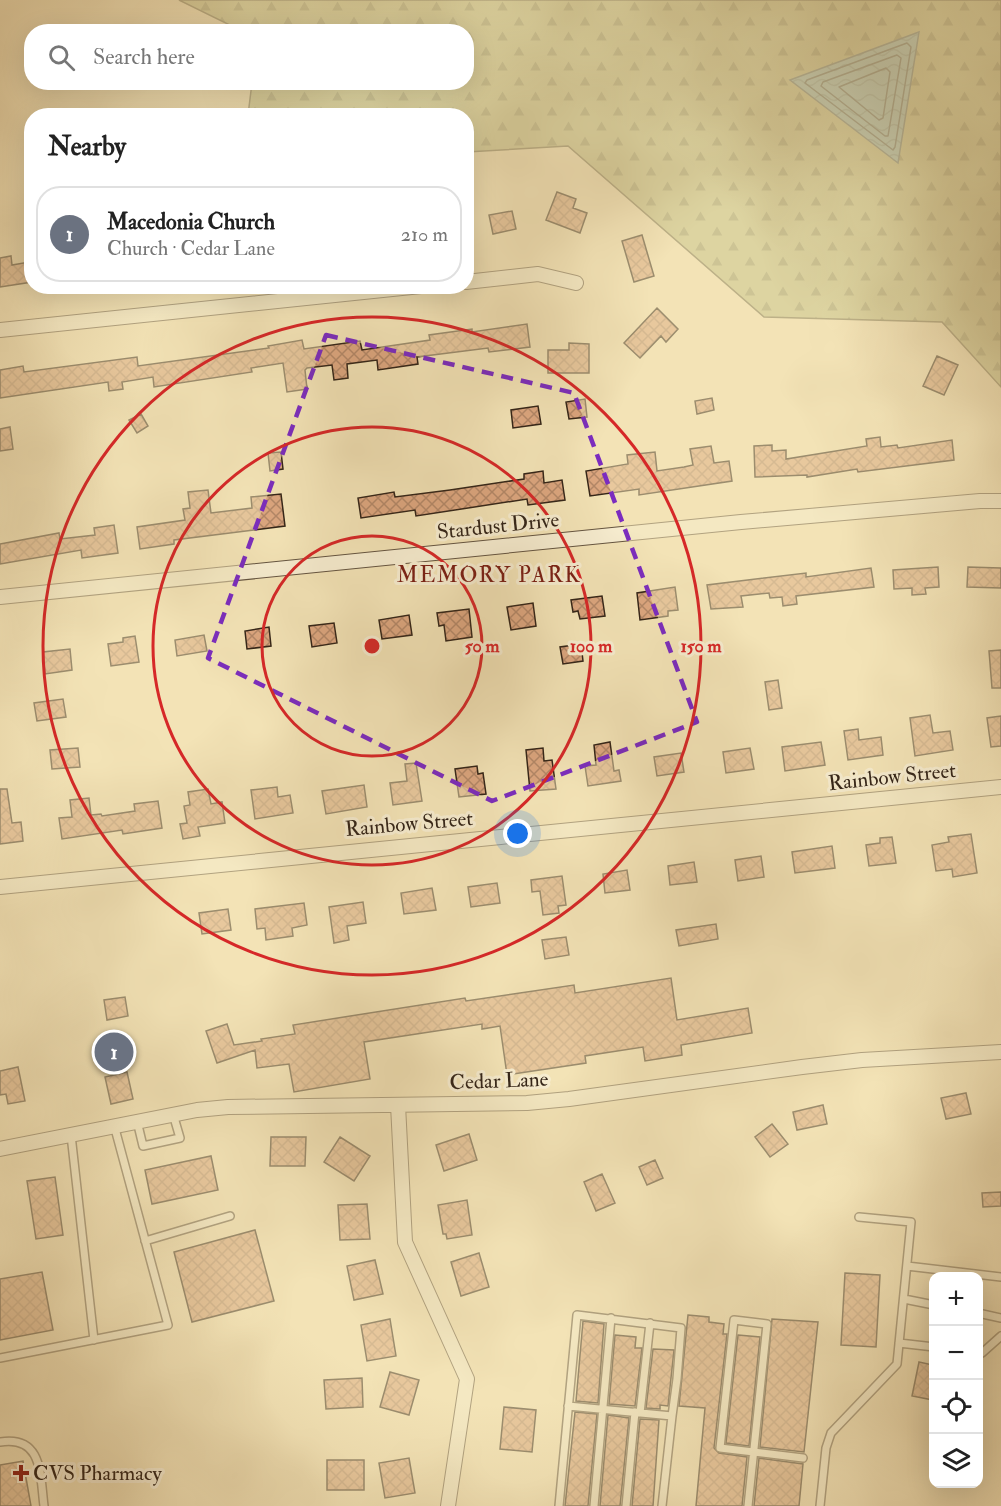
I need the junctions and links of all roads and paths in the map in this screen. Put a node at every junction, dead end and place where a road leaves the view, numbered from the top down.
1 (474, 281) edge
2 (576, 283) dead end
3 (344, 294) edge
4 (0, 330) edge
5 (1001, 501) edge
6 (0, 597) edge
7 (1001, 787) edge
8 (0, 887) edge
9 (1001, 1052) edge
10 (398, 1105) junction
11 (173, 1114) junction
12 (137, 1121) junction
13 (114, 1125) junction
14 (70, 1135) junction
15 (0, 1149) edge
16 (230, 1216) dead end
17 (859, 1217) dead end
18 (145, 1241) junction
19 (907, 1266) junction
20 (1001, 1278) edge
21 (904, 1299) junction
22 (929, 1304) edge
23 (983, 1314) edge
24 (611, 1318) junction
25 (1001, 1318) edge
26 (650, 1323) junction
27 (1001, 1336) edge
28 (94, 1340) junction
29 (899, 1343) junction
30 (929, 1347) edge
31 (983, 1352) edge
32 (0, 1358) edge
33 (568, 1406) junction
34 (602, 1409) junction
35 (638, 1412) junction
36 (672, 1416) junction
37 (0, 1442) edge
38 (754, 1453) junction
39 (803, 1458) dead end
40 (44, 1506) edge
41 (448, 1506) edge
42 (560, 1506) edge
43 (594, 1506) edge
44 (626, 1506) edge
45 (662, 1506) edge
46 (748, 1506) edge
47 (820, 1506) edge

1 - 2 street
3 - 4 street
5 - 6 street, Stardust Drive
7 - 8 street, Rainbow Street
9 - 10 street, Cedar Lane
10 - 11 street, Cedar Lane
10 - 41 street
11 - 12 street, Cedar Lane
11 - 12 lane
12 - 13 street, Cedar Lane
13 - 14 street, Cedar Lane
13 - 18 lane
14 - 15 street, Cedar Lane
14 - 28 lane
16 - 18 lane
17 - 19 lane
18 - 28 lane
19 - 20 lane
19 - 21 lane
21 - 22 lane
21 - 29 lane
23 - 25 lane
24 - 26 lane
24 - 33 lane
24 - 34 lane
26 - 35 lane
26 - 36 lane
27 - 31 lane
28 - 32 lane
29 - 30 lane
29 - 47 lane
33 - 34 lane
33 - 42 lane
34 - 35 lane
34 - 43 lane
35 - 36 lane
35 - 44 lane
36 - 45 lane
37 - 40 lane
38 - 38 lane
38 - 39 lane
38 - 46 lane

